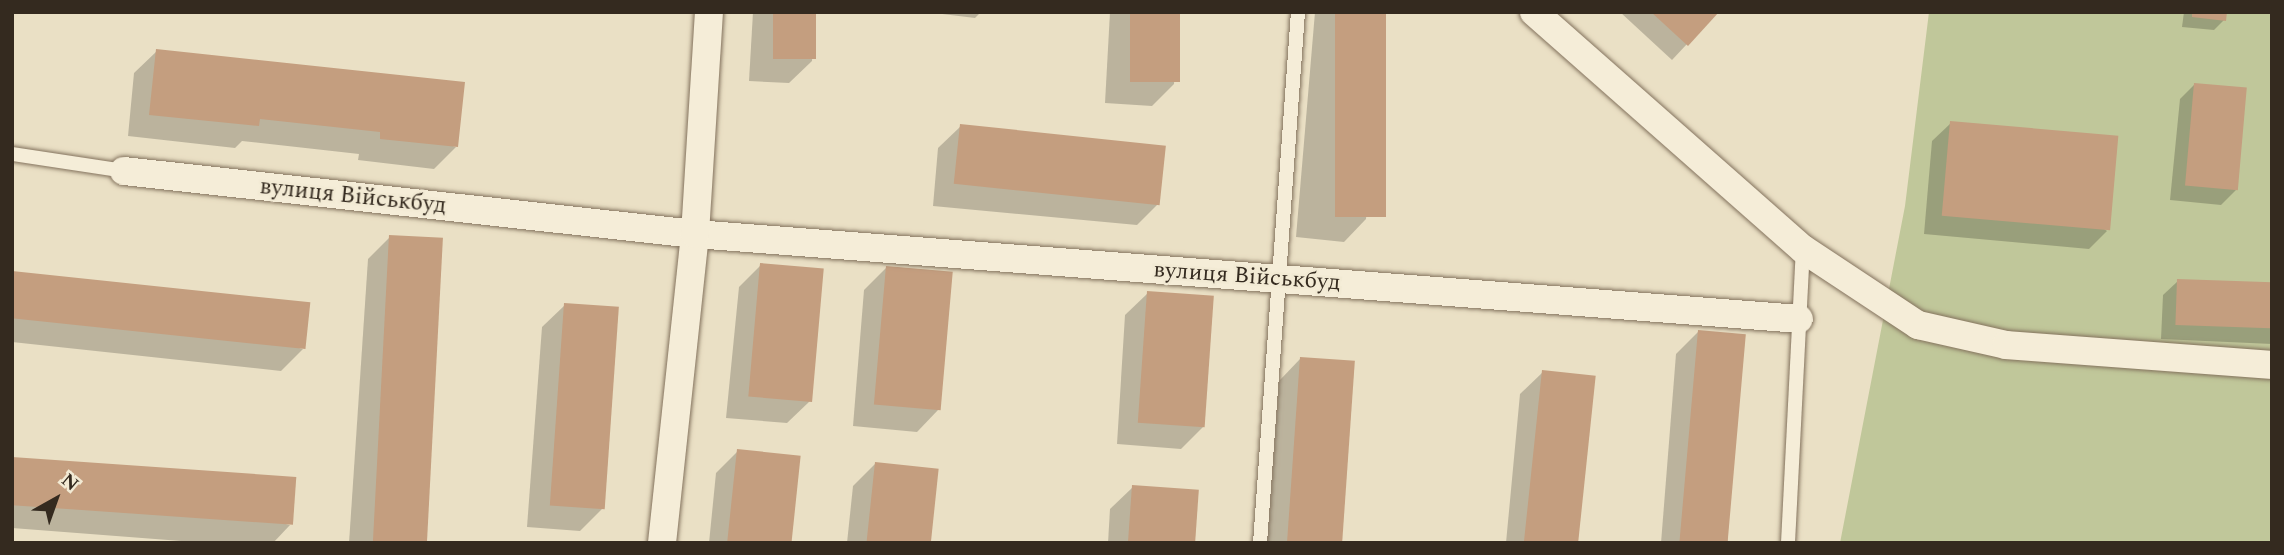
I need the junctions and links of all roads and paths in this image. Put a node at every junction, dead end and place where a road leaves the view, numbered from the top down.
1 (709, 12) edge
2 (1298, 12) edge
3 (1534, 12) edge
4 (12, 154) edge
5 (124, 171) joint
6 (695, 234) junction
7 (1802, 249) junction
8 (1281, 279) junction
9 (1799, 319) junction
10 (2272, 365) edge
11 (662, 543) edge
12 (1260, 543) edge
13 (1788, 543) edge

1 - 6 street
2 - 8 lane
3 - 7 street
4 - 5 lane, вулиця Військбуд
5 - 6 street, вулиця Військбуд
6 - 8 street, вулиця Військбуд
6 - 11 street
7 - 9 lane
7 - 10 street
8 - 9 street, вулиця Військбуд
8 - 12 lane
9 - 13 lane

